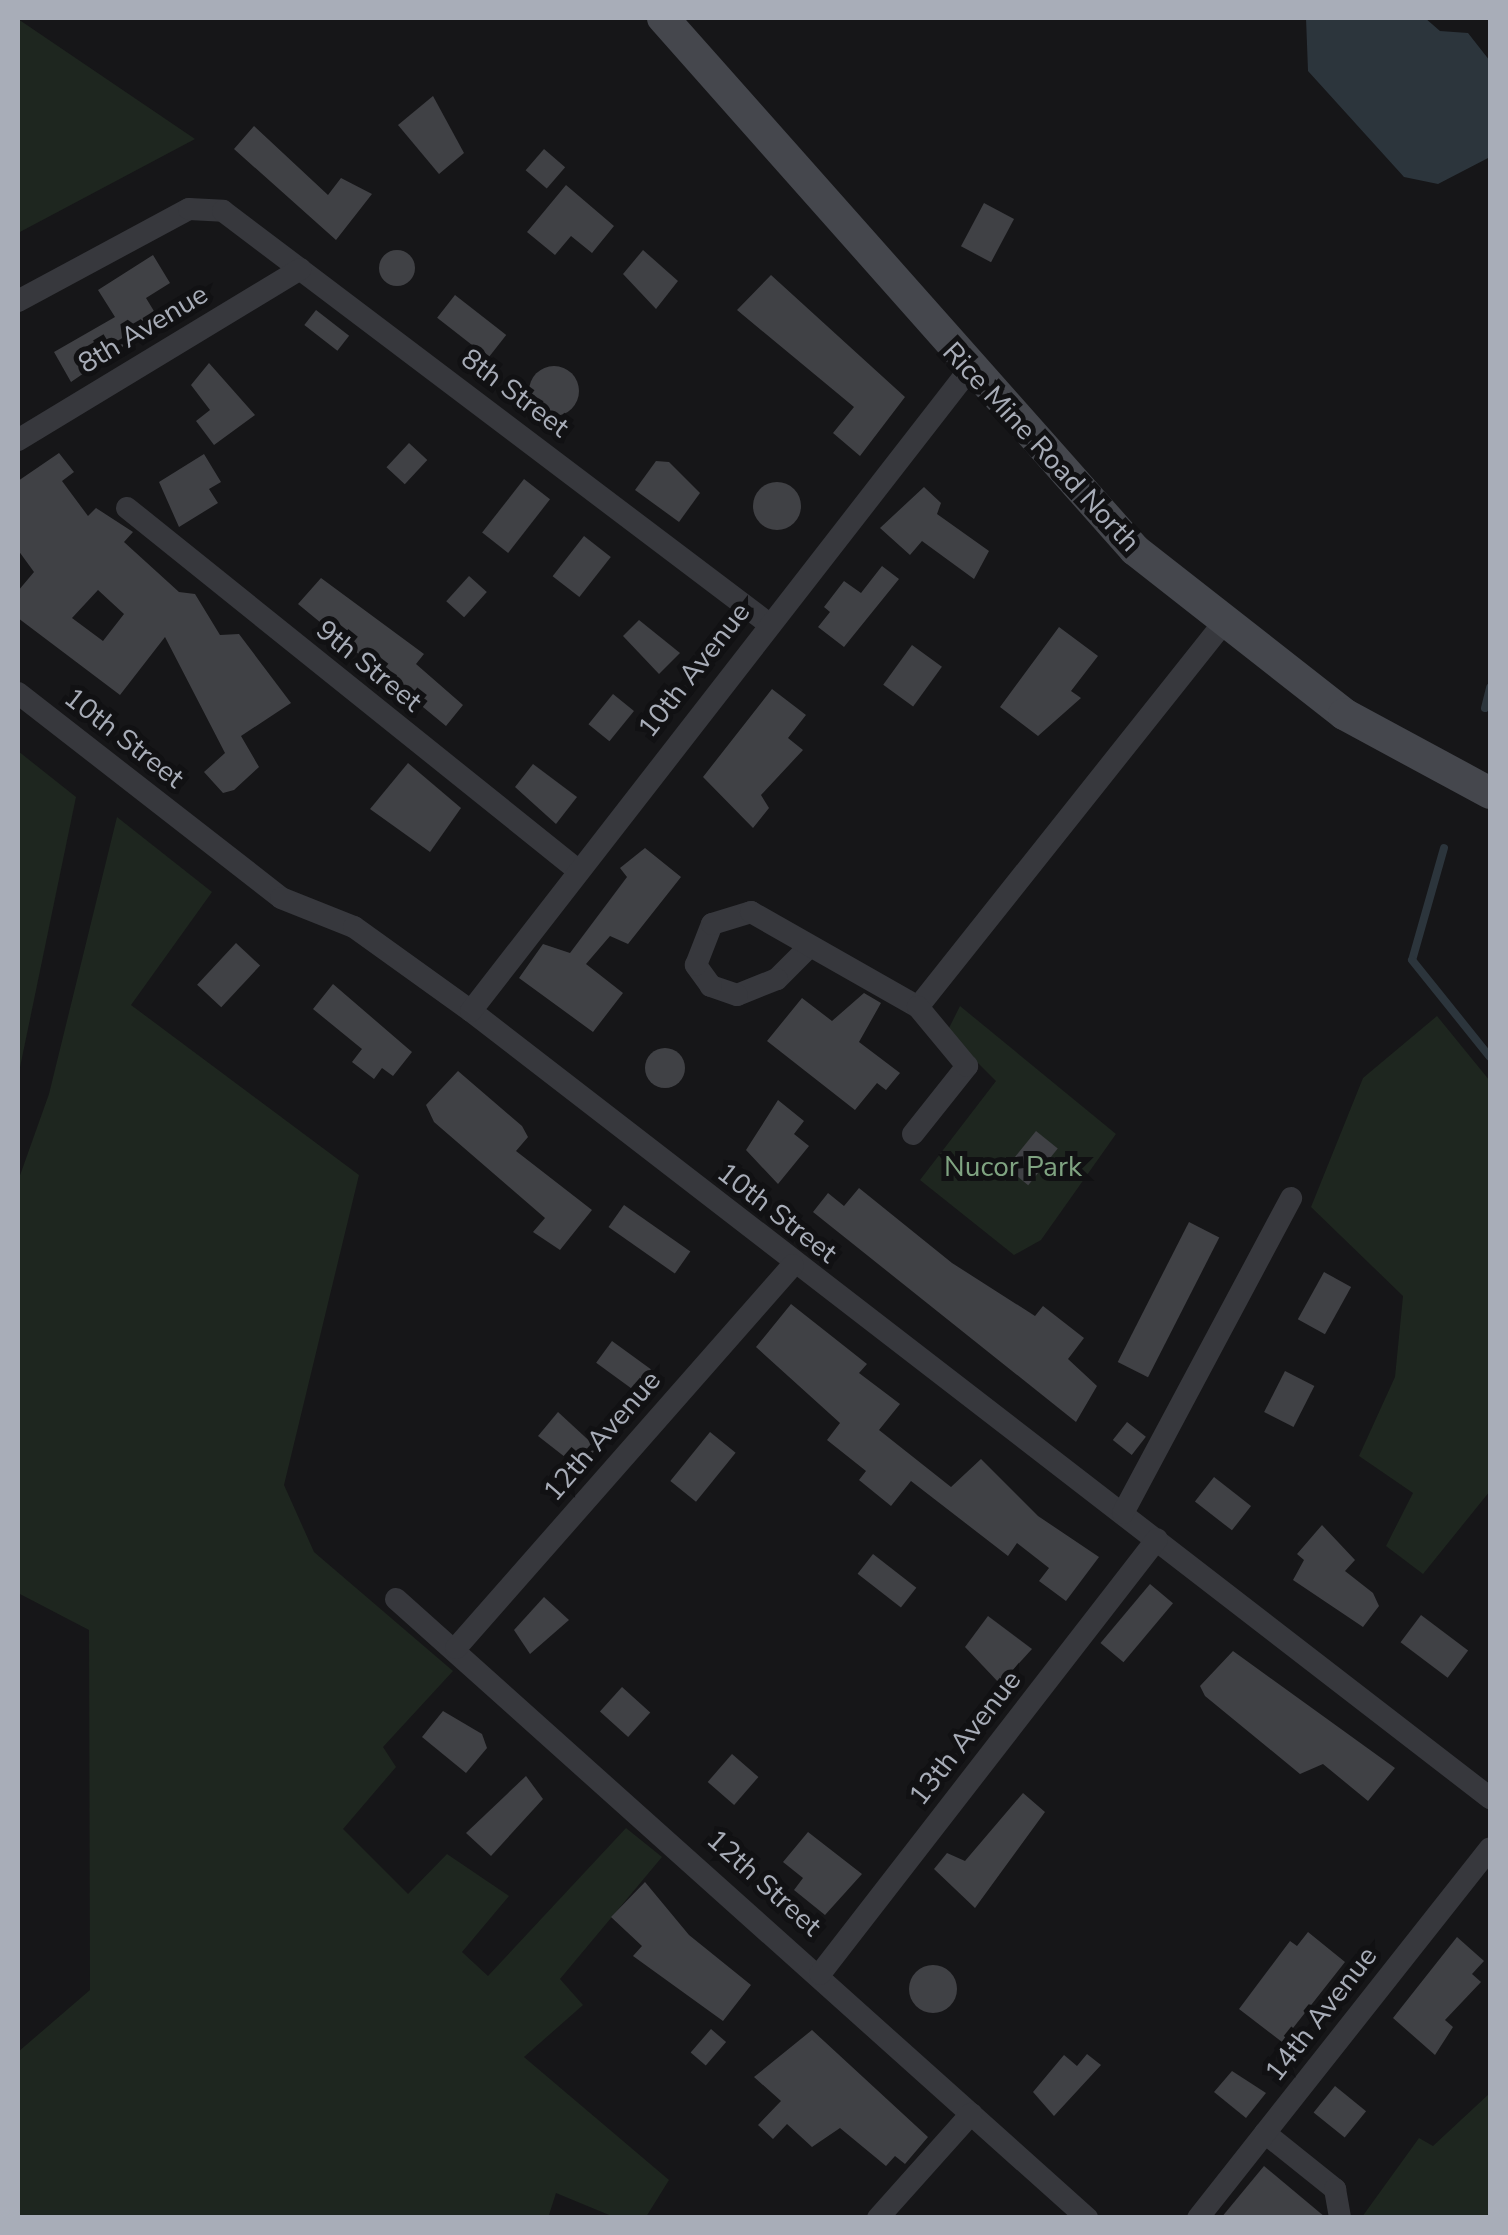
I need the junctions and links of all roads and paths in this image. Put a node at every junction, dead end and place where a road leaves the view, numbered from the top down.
1 (663, 18) edge
2 (300, 268) junction
3 (18, 301) edge
4 (969, 370) junction
5 (18, 440) edge
6 (127, 508) dead end
7 (769, 624) junction
8 (1220, 626) junction
9 (18, 693) edge
10 (1490, 793) edge
11 (575, 868) junction
12 (808, 948) junction
13 (918, 1008) junction
14 (472, 1011) junction
15 (913, 1134) dead end
16 (1291, 1198) dead end
17 (794, 1265) junction
18 (1123, 1513) junction
19 (1157, 1539) junction
20 (396, 1599) dead end
21 (456, 1648) junction
22 (1490, 1798) edge
23 (1490, 1848) edge
24 (820, 1974) junction
25 (970, 2114) junction
26 (1265, 2133) junction
27 (878, 2218) edge
28 (1087, 2218) edge
29 (1198, 2218) edge
30 (1340, 2218) edge

1 - 4 main road, Rice Mine Road North
2 - 3 street, 8th Street
2 - 5 street, 8th Avenue
2 - 7 street, 8th Street
4 - 7 street, 10th Avenue
4 - 8 main road, Rice Mine Road North
6 - 11 street, 9th Street
7 - 11 street, 10th Avenue
8 - 10 main road, Rice Mine Road North
8 - 13 street
9 - 14 street, 10th Street
11 - 14 street, 10th Avenue
12 - 12 street
12 - 13 street
13 - 15 street
14 - 17 street, 10th Street
16 - 18 street
17 - 18 street, 10th Street
17 - 21 street, 12th Avenue
18 - 19 street, 10th Street
19 - 22 street, 10th Street
19 - 24 street, 13th Avenue
20 - 21 street, 12th Street
21 - 24 street, 12th Street
23 - 26 street, 14th Avenue
24 - 25 street, 12th Street
25 - 27 street
25 - 28 street, 12th Street
26 - 29 street, 14th Avenue
26 - 30 street

